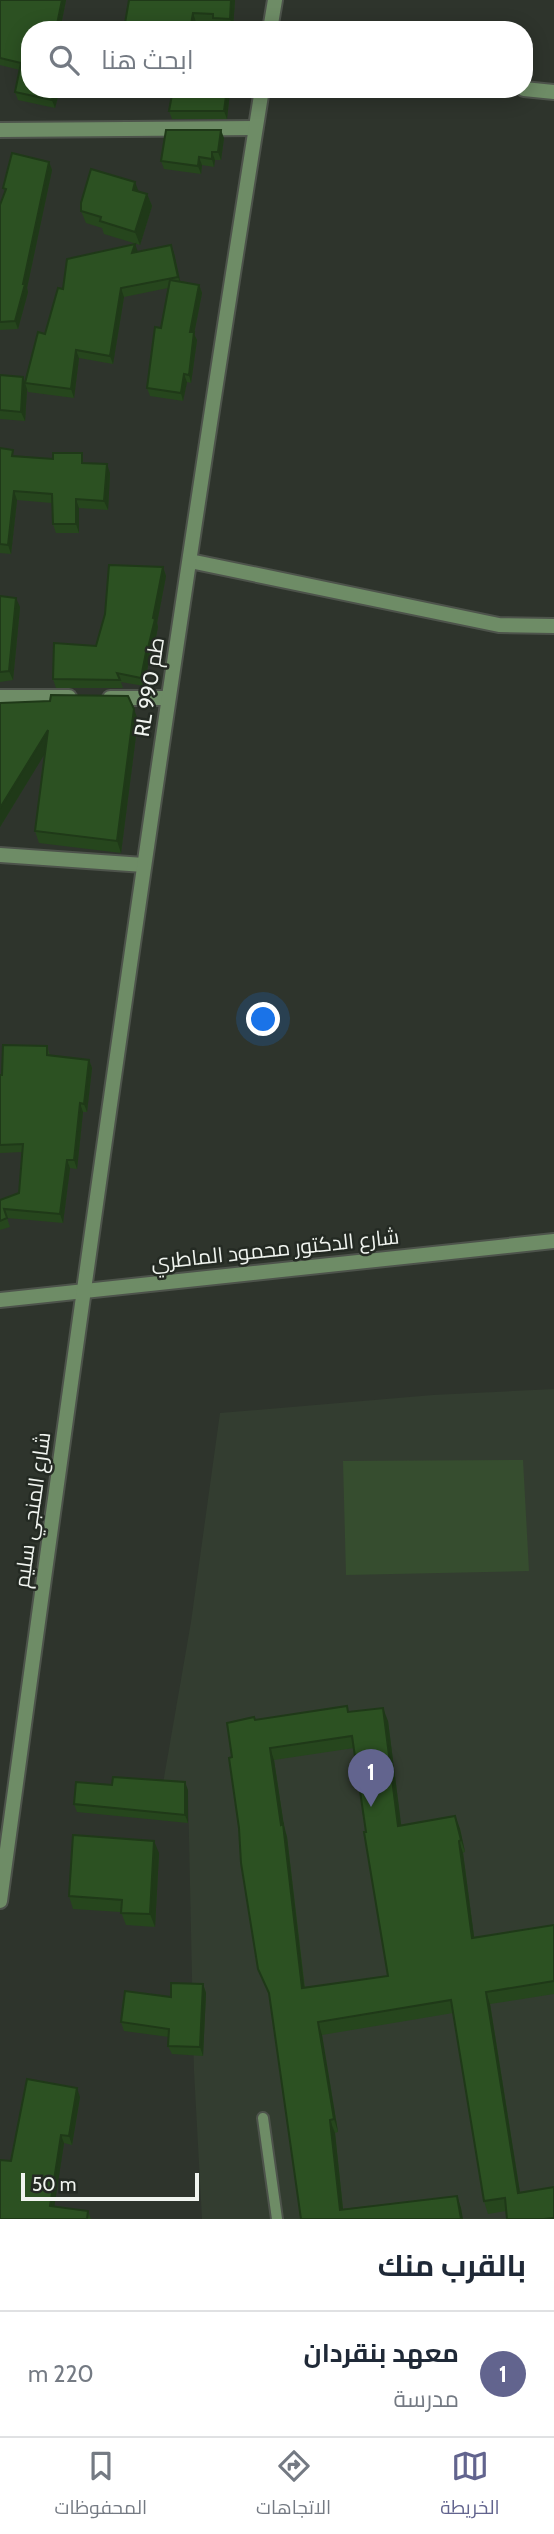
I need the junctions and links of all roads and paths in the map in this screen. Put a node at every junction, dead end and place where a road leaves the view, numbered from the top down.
1 (275, 0) edge
2 (272, 21) edge
3 (533, 90) edge
4 (554, 92) edge
5 (260, 98) edge
6 (255, 128) junction
7 (0, 130) edge
8 (190, 561) junction
9 (554, 626) edge
10 (0, 697) edge
11 (168, 698) junction
12 (0, 855) edge
13 (144, 865) junction
14 (554, 1241) edge
15 (83, 1291) junction
16 (0, 1300) edge
17 (0, 1901) edge
18 (263, 2119) dead end
19 (277, 2219) edge

1 - 2 street
3 - 4 street
5 - 6 street, RL طم 990
6 - 7 street
6 - 8 street, RL طم 990
8 - 9 street
8 - 11 street, RL طم 990
10 - 11 street
11 - 13 street, RL طم 990
12 - 13 street
13 - 15 street, RL طم 990
14 - 15 street, شارع الدكتور محمود الماطري
15 - 16 street, شارع الدكتور محمود الماطري
15 - 17 street, شارع المنجي سليم
18 - 19 lane

